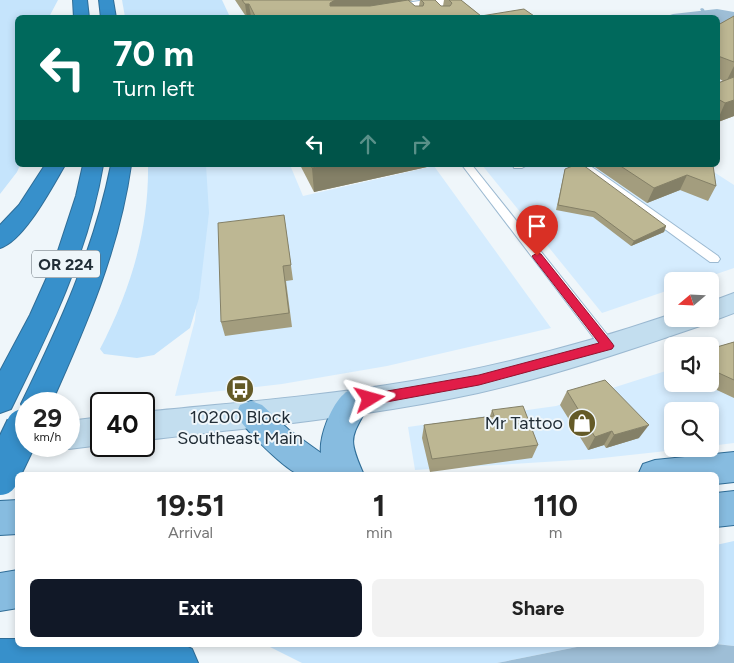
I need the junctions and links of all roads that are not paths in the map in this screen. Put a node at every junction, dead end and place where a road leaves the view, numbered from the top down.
1 (80, 0) edge
2 (106, 0) edge
3 (454, 0) edge
4 (82, 15) edge
5 (108, 15) edge
6 (366, 15) edge
7 (93, 167) edge
8 (121, 167) edge
9 (469, 167) edge
10 (585, 167) edge
11 (51, 173) edge
12 (0, 240) edge
13 (714, 259) dead end
14 (734, 303) edge
15 (719, 309) edge
16 (664, 328) edge
17 (608, 346) junction
18 (42, 392) edge
19 (0, 400) edge
20 (355, 402) junction
21 (251, 414) junction
22 (155, 425) edge
23 (15, 444) edge
24 (734, 467) edge
25 (321, 472) edge
26 (345, 472) edge
27 (685, 472) edge
28 (0, 477) edge
29 (734, 508) edge
30 (719, 510) edge
31 (0, 518) edge
32 (15, 518) edge
33 (15, 590) edge
34 (0, 592) edge
35 (0, 659) edge
36 (178, 663) edge

1 - 4 highway
2 - 5 highway
3 - 6 street
7 - 19 highway, OR 224
8 - 18 highway, OR 224
9 - 17 lane
10 - 13 lane
11 - 12 highway
14 - 15 street
16 - 17 street
17 - 20 street
20 - 21 street
20 - 26 main road
21 - 22 street
21 - 25 main road
23 - 28 highway, bridge
24 - 27 main road
29 - 30 main road
31 - 32 main road
33 - 34 main road
35 - 36 highway

